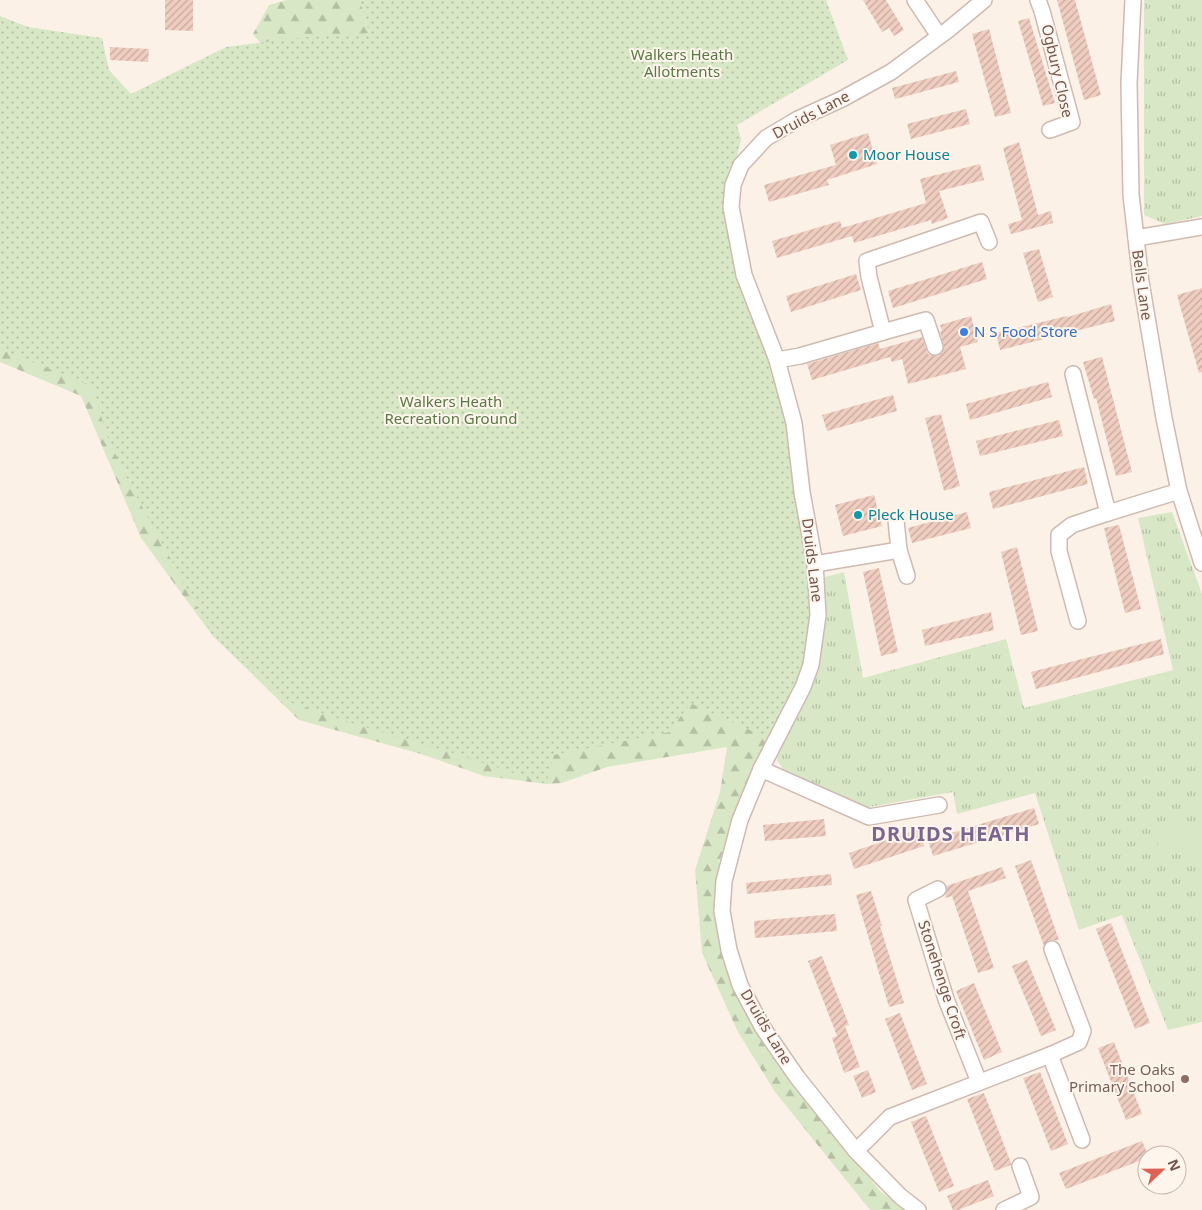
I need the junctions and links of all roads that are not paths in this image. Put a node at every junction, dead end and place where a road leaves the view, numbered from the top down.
1 (915, 0) edge
2 (984, 0) edge
3 (1038, 0) edge
4 (1133, 0) edge
5 (939, 36) junction
6 (1050, 130) dead end
7 (1202, 227) edge
8 (1136, 238) junction
9 (989, 242) dead end
10 (883, 332) junction
11 (935, 347) dead end
12 (777, 360) junction
13 (1073, 374) dead end
14 (1179, 491) junction
15 (1108, 513) junction
16 (896, 520) dead end
17 (899, 550) junction
18 (1202, 563) edge
19 (815, 564) junction
20 (906, 576) dead end
21 (1078, 621) dead end
22 (761, 769) junction
23 (939, 805) dead end
24 (938, 890) dead end
25 (1052, 949) dead end
26 (1050, 1055) junction
27 (978, 1082) junction
28 (1082, 1140) dead end
29 (856, 1150) junction
30 (1020, 1166) dead end
31 (918, 1210) edge
32 (1004, 1210) edge

1 - 5 street
2 - 5 street, Druids Lane
3 - 6 street, Ogbury Close
4 - 8 street, Bells Lane
5 - 12 street, Druids Lane
7 - 8 street
8 - 14 street, Bells Lane
9 - 10 street
10 - 11 street
10 - 12 street
12 - 19 street, Druids Lane
13 - 15 street
14 - 15 street
14 - 18 street, Bells Lane
15 - 21 street
16 - 17 street
17 - 19 street
17 - 20 street
19 - 22 street, Druids Lane
22 - 23 street
22 - 29 street, Druids Lane
24 - 27 street, Stonehenge Croft
25 - 26 street
26 - 27 street
26 - 28 street
27 - 29 street
29 - 31 street, Druids Lane
30 - 32 street

